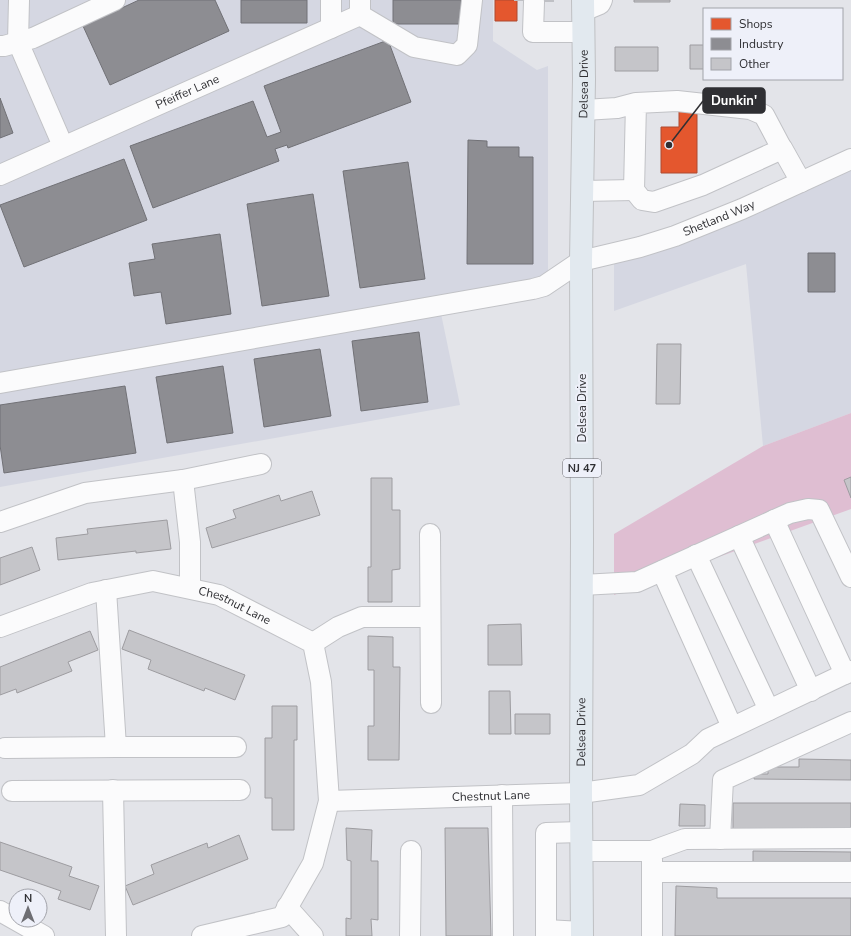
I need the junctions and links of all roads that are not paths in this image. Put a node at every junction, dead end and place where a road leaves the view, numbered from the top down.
1 (19, 0) edge
2 (115, 0) edge
3 (331, 0) edge
4 (472, 0) edge
5 (602, 0) edge
6 (534, 6) dead end
7 (360, 7) edge
8 (583, 14) edge
9 (331, 28) junction
10 (9, 44) edge
11 (636, 102) junction
12 (584, 110) junction
13 (63, 146) junction
14 (782, 148) junction
15 (851, 159) edge
16 (0, 175) edge
17 (801, 182) junction
18 (634, 190) junction
19 (582, 191) junction
20 (581, 261) junction
21 (0, 383) edge
22 (261, 464) dead end
23 (183, 480) junction
24 (774, 520) junction
25 (0, 522) edge
26 (430, 534) dead end
27 (738, 536) junction
28 (696, 555) junction
29 (849, 567) edge
30 (662, 571) junction
31 (582, 585) junction
32 (190, 588) junction
33 (106, 590) junction
34 (430, 617) junction
35 (0, 627) edge
36 (312, 643) junction
37 (848, 673) edge
38 (810, 691) junction
39 (430, 703) dead end
40 (769, 710) junction
41 (851, 722) edge
42 (732, 727) junction
43 (116, 747) junction
44 (236, 747) dead end
45 (5, 748) dead end
46 (113, 790) junction
47 (240, 790) dead end
48 (12, 791) dead end
49 (581, 793) junction
50 (502, 795) junction
51 (329, 800) junction
52 (851, 838) edge
53 (720, 839) junction
54 (581, 842) junction
55 (411, 851) dead end
56 (652, 851) junction
57 (652, 872) junction
58 (851, 872) edge
59 (287, 907) junction
60 (0, 911) edge
61 (546, 933) edge
62 (582, 934) edge
63 (44, 936) edge
64 (116, 936) edge
65 (202, 936) edge
66 (313, 936) edge
67 (410, 936) edge
68 (503, 936) edge
69 (652, 936) edge

1 - 10 street
2 - 10 street
3 - 9 street
4 - 7 street
5 - 8 street
6 - 8 street
7 - 9 street, Pfeiffer Lane
8 - 12 main road, Delsea Drive / NJ 47
9 - 13 street, Pfeiffer Lane
10 - 13 street
11 - 12 street
11 - 14 street
11 - 18 street
12 - 19 main road, Delsea Drive / NJ 47
13 - 16 street, Pfeiffer Lane
14 - 17 street
14 - 18 street
15 - 17 street, Shetland Way
17 - 20 street, Shetland Way
18 - 19 street
19 - 20 main road, Delsea Drive / NJ 47
20 - 21 street
20 - 31 main road, Delsea Drive / NJ 47
22 - 23 street
23 - 25 street
23 - 32 street
24 - 27 street
24 - 29 street
24 - 37 street
26 - 34 street
27 - 28 street
27 - 38 street
28 - 30 street
28 - 40 street
30 - 31 street
30 - 42 street
31 - 49 main road, Delsea Drive / NJ 47
32 - 33 street, Chestnut Lane
32 - 36 street, Chestnut Lane
33 - 35 street, Chestnut Lane
33 - 43 street
34 - 36 street
34 - 39 street
36 - 51 street
37 - 38 street, Chestnut Lane
38 - 40 street, Chestnut Lane
40 - 42 street, Chestnut Lane
41 - 53 street
42 - 49 street, Chestnut Lane
43 - 44 street
43 - 45 street
46 - 47 street
46 - 48 street
46 - 64 street
49 - 50 street, Chestnut Lane
49 - 54 main road, Delsea Drive / NJ 47
50 - 51 street, Chestnut Lane
50 - 68 street
51 - 59 street
52 - 53 street
53 - 56 street
54 - 56 street
54 - 61 street
54 - 62 main road, Delsea Drive / NJ 47
55 - 67 street
56 - 57 street
57 - 58 street
57 - 69 street
59 - 65 street
59 - 66 street
60 - 63 street
61 - 62 street

